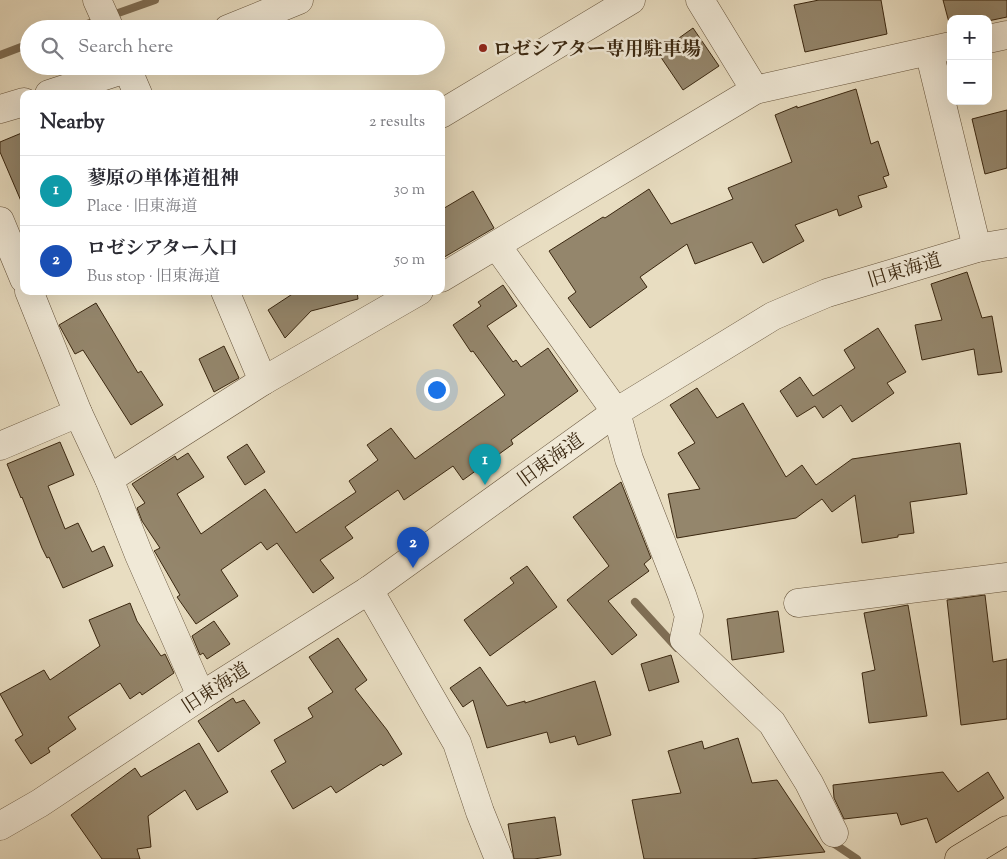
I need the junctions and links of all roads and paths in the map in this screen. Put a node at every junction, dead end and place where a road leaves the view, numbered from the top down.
1 (97, 0) edge
2 (299, 0) edge
3 (631, 0) edge
4 (700, 0) edge
5 (106, 20) edge
6 (250, 20) edge
7 (1007, 35) edge
8 (992, 37) edge
9 (940, 49) edge
10 (106, 75) edge
11 (132, 75) edge
12 (61, 90) edge
13 (137, 90) edge
14 (755, 90) junction
15 (20, 103) edge
16 (0, 109) edge
17 (445, 112) edge
18 (0, 221) edge
19 (1007, 242) edge
20 (497, 246) junction
21 (977, 248) junction
22 (20, 269) edge
23 (445, 276) edge
24 (31, 295) edge
25 (227, 295) edge
26 (412, 295) edge
27 (263, 381) junction
28 (616, 412) junction
29 (78, 413) junction
30 (0, 446) edge
31 (109, 479) junction
32 (1007, 577) edge
33 (369, 590) junction
34 (798, 604) dead end
35 (200, 696) junction
36 (0, 826) edge
37 (1007, 830) edge
38 (834, 833) dead end
39 (499, 859) edge
40 (959, 859) edge

1 - 5 street
2 - 6 street
3 - 17 street
4 - 14 street
7 - 8 street
9 - 14 street
9 - 21 street
10 - 12 street
11 - 13 street
14 - 20 street
15 - 16 street
18 - 22 street
19 - 21 street, 旧東海道
20 - 23 street
20 - 28 street
21 - 28 street, 旧東海道
24 - 29 street
25 - 27 street
26 - 27 street
27 - 31 street
28 - 33 street, 旧東海道
28 - 38 street
29 - 30 street
29 - 31 street
31 - 35 street
32 - 34 street
33 - 35 street, 旧東海道
33 - 39 street
35 - 36 street, 旧東海道
37 - 40 main road

